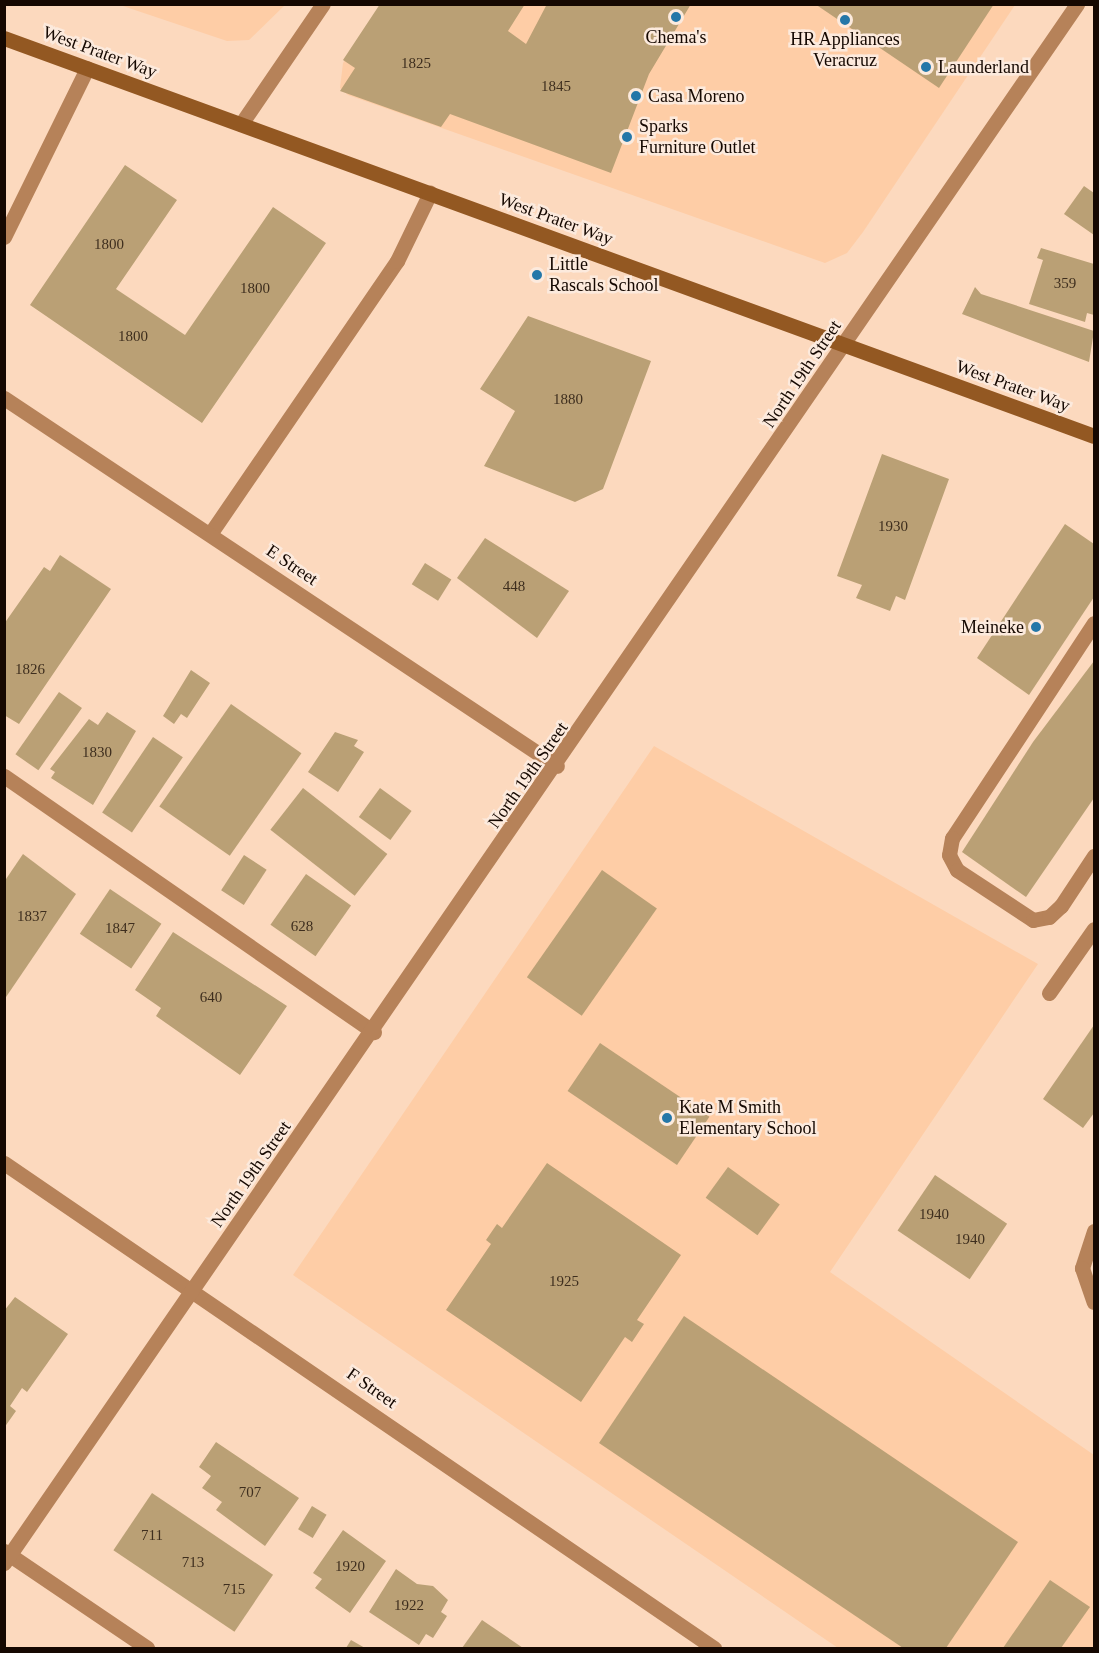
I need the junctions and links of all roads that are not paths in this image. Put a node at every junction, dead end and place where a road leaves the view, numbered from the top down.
1 (323, 4) edge
2 (1077, 4) edge
3 (4, 38) edge
4 (87, 68) junction
5 (241, 124) junction
6 (430, 193) junction
7 (4, 237) edge
8 (845, 345) junction
9 (4, 398) edge
10 (1095, 436) edge
11 (210, 534) junction
12 (1095, 623) edge
13 (557, 766) junction
14 (4, 776) edge
15 (1095, 856) edge
16 (1095, 929) edge
17 (1049, 993) dead end
18 (374, 1032) junction
19 (4, 1164) edge
20 (1095, 1231) edge
21 (195, 1289) junction
22 (1095, 1302) edge
23 (6, 1556) edge
24 (147, 1648) edge
25 (714, 1648) edge

1 - 5 street
2 - 8 street, North 19th Street
3 - 4 main road, West Prater Way
4 - 5 main road, West Prater Way
4 - 7 street
5 - 6 main road, West Prater Way
6 - 8 main road, West Prater Way
6 - 11 street
8 - 10 main road, West Prater Way
8 - 13 street, North 19th Street
9 - 11 street, E Street
11 - 13 street, E Street
12 - 15 street
13 - 18 street, North 19th Street
14 - 18 street
16 - 17 street
18 - 21 street, North 19th Street
19 - 21 street, F Street
20 - 22 street
21 - 23 street, North 19th Street
21 - 25 street, F Street
23 - 24 street

